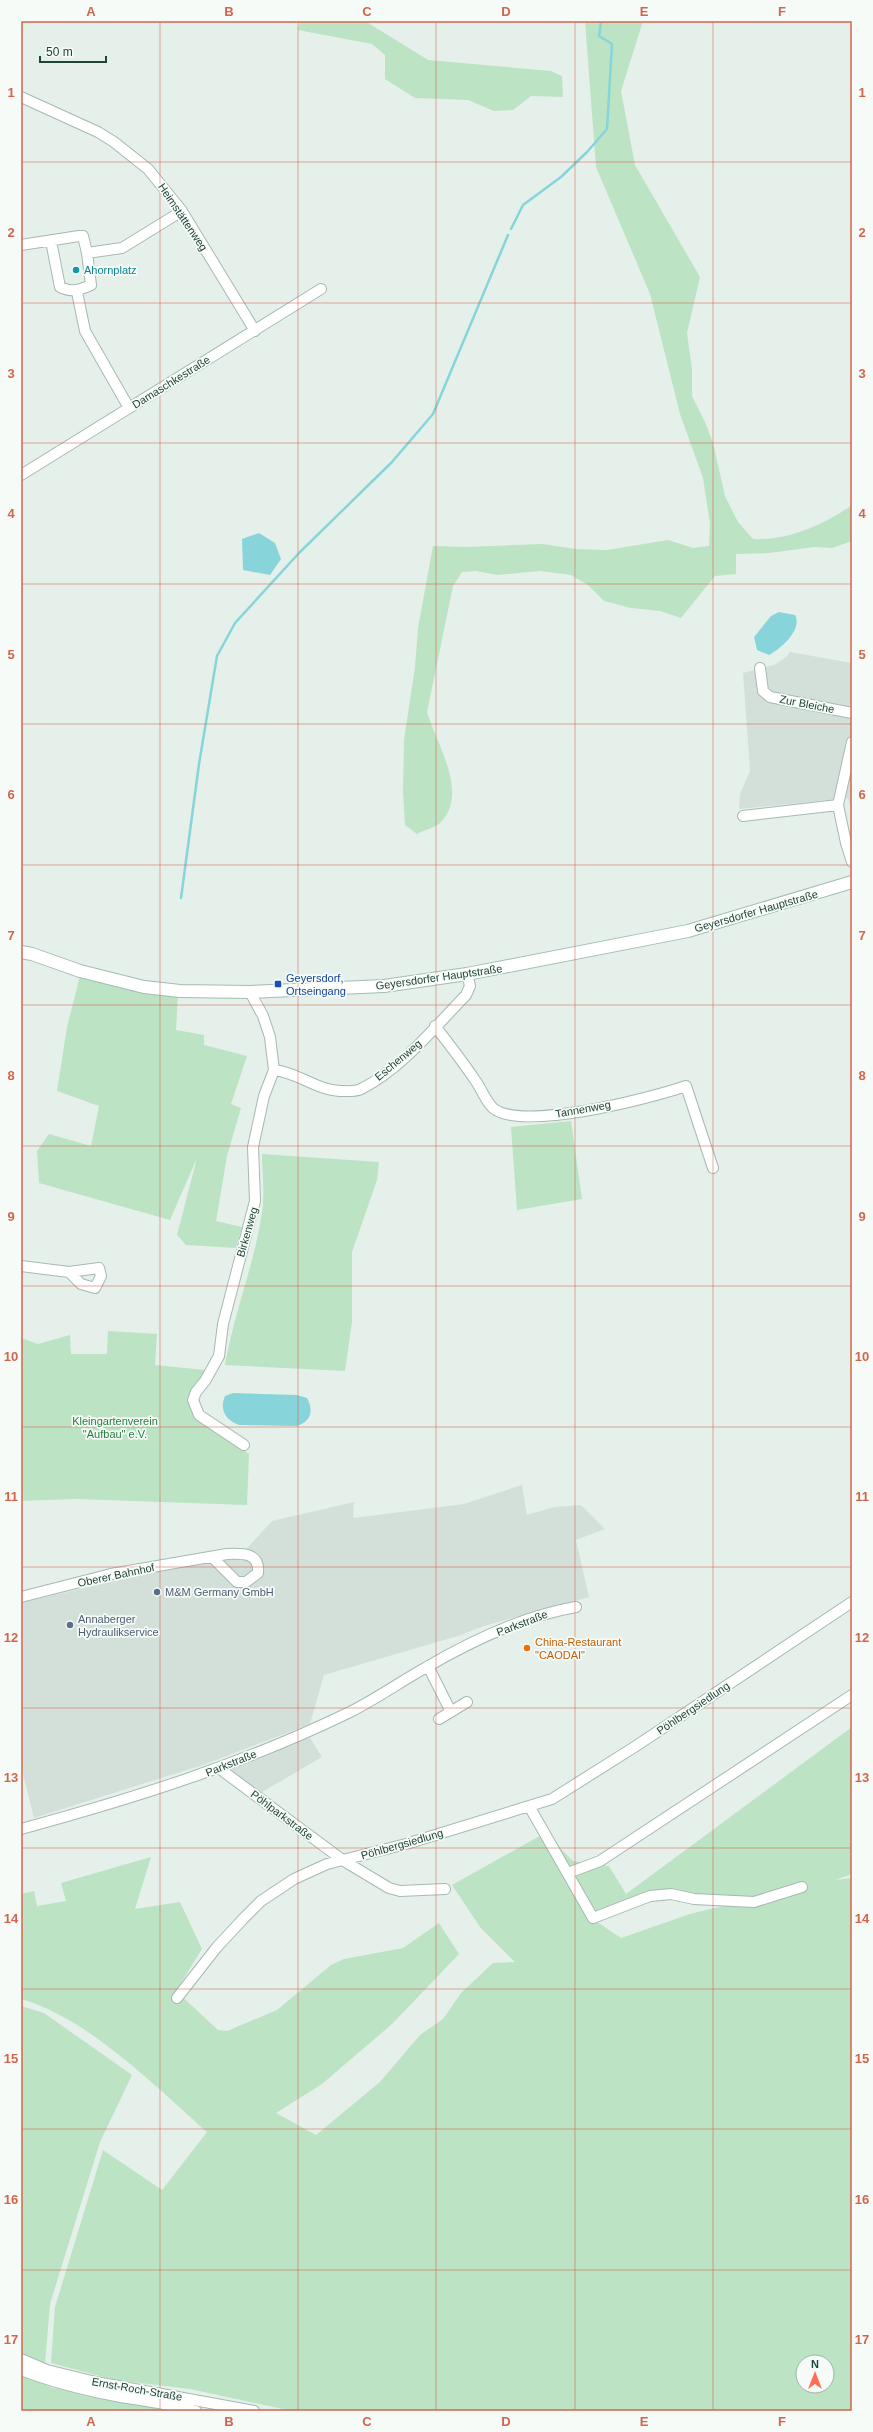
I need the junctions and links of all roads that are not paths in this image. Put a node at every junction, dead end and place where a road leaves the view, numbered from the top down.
1 (21, 97) edge
2 (182, 211) junction
3 (50, 241) junction
4 (21, 245) edge
5 (87, 253) junction
6 (321, 289) dead end
7 (77, 292) junction
8 (255, 331) junction
9 (129, 408) junction
10 (21, 475) edge
11 (760, 668) dead end
12 (852, 713) edge
13 (852, 742) edge
14 (838, 805) junction
15 (743, 816) dead end
16 (852, 862) edge
17 (852, 882) edge
18 (21, 952) edge
19 (467, 974) junction
20 (250, 992) junction
21 (435, 1026) junction
22 (274, 1070) junction
23 (713, 1168) dead end
24 (21, 1266) edge
25 (69, 1272) dead end
26 (244, 1445) dead end
27 (212, 1557) dead end
28 (21, 1597) edge
29 (852, 1602) edge
30 (576, 1607) dead end
31 (428, 1666) junction
32 (852, 1695) edge
33 (467, 1702) dead end
34 (450, 1710) junction
35 (440, 1719) dead end
36 (220, 1769) junction
37 (529, 1806) junction
38 (21, 1829) edge
39 (344, 1861) junction
40 (568, 1873) junction
41 (802, 1887) dead end
42 (445, 1889) dead end
43 (177, 1998) dead end
44 (21, 2359) edge
45 (21, 2370) edge
46 (196, 2411) edge
47 (254, 2411) edge

1 - 2 street, Heimstättenweg
2 - 5 street
2 - 8 street, Heimstättenweg
3 - 4 street
3 - 5 street
3 - 7 street
5 - 7 street
6 - 8 street, Damaschkestraße
7 - 9 street
8 - 9 street, Damaschkestraße
9 - 10 street, Damaschkestraße
11 - 12 street, Zur Bleiche
13 - 14 street
14 - 15 street
14 - 16 street
17 - 19 main road, Geyersdorfer Hauptstraße
18 - 20 main road, Geyersdorfer Hauptstraße
19 - 20 main road, Geyersdorfer Hauptstraße
19 - 21 street, Eschenweg
20 - 22 street, Birkenweg
21 - 22 street, Eschenweg
21 - 23 street, Tannenweg
22 - 26 street, Birkenweg
24 - 25 street
27 - 28 street, Oberer Bahnhof
29 - 37 street, Pöhlbergsiedlung
30 - 31 street, Parkstraße
31 - 34 street
31 - 36 street, Parkstraße
32 - 40 street
33 - 34 street
34 - 35 street
36 - 38 street, Parkstraße
36 - 39 street, Pöhlparkstraße
37 - 39 street, Pöhlbergsiedlung
37 - 40 street
39 - 42 street, Pöhlparkstraße
39 - 43 street, Pöhlbergsiedlung
40 - 41 street
44 - 47 street, Ernst-Roch-Straße
45 - 46 street

